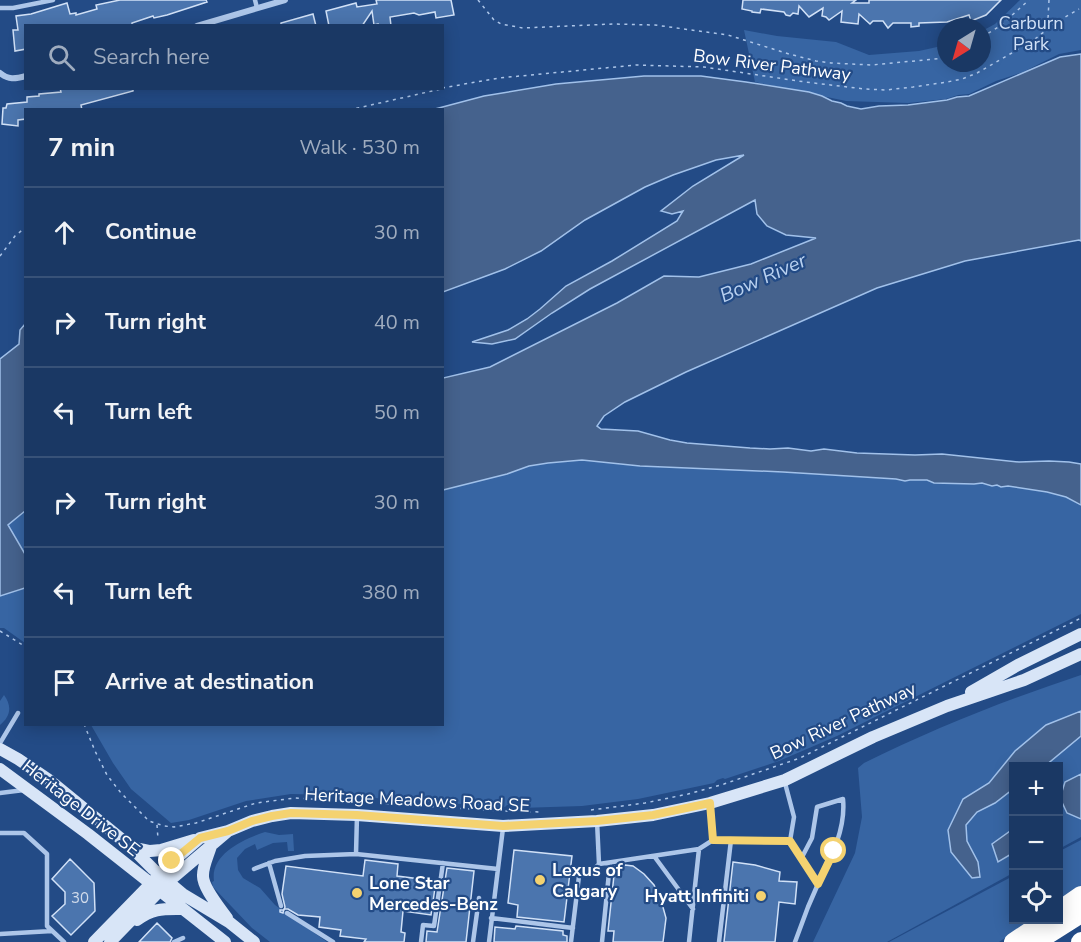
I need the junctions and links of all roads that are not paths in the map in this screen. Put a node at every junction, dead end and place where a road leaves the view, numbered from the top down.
1 (53, 0) edge
2 (255, 0) edge
3 (285, 0) edge
4 (0, 8) edge
5 (257, 8) junction
6 (204, 24) edge
7 (0, 73) edge
8 (24, 77) edge
9 (1081, 634) edge
10 (1079, 655) edge
11 (947, 706) junction
12 (18, 713) dead end
13 (0, 743) edge
14 (0, 749) edge
15 (0, 768) edge
16 (785, 780) junction
17 (29, 790) junction
18 (0, 793) edge
19 (710, 803) junction
20 (357, 815) junction
21 (597, 821) junction
22 (503, 826) junction
23 (228, 831) junction
24 (0, 832) edge
25 (200, 838) junction
26 (713, 840) junction
27 (731, 840) junction
28 (790, 841) junction
29 (211, 846) junction
30 (131, 847) junction
31 (699, 849) junction
32 (356, 854) junction
33 (654, 856) junction
34 (801, 859) junction
35 (610, 862) junction
36 (269, 863) junction
37 (442, 863) junction
38 (599, 864) junction
39 (254, 869) dead end
40 (498, 869) junction
41 (159, 883) junction
42 (818, 884) junction
43 (1081, 895) edge
44 (479, 898) dead end
45 (281, 906) dead end
46 (1063, 908) edge
47 (182, 909) junction
48 (693, 909) junction
49 (287, 913) dead end
50 (1081, 914) edge
51 (492, 918) junction
52 (229, 922) junction
53 (1040, 924) edge
54 (573, 928) junction
55 (52, 931) junction
56 (0, 934) edge
57 (183, 938) dead end
58 (64, 942) edge
59 (94, 942) edge
60 (110, 942) edge
61 (174, 942) edge
62 (225, 942) edge
63 (254, 942) edge
64 (333, 942) edge
65 (421, 942) edge
66 (473, 942) edge
67 (489, 942) edge
68 (572, 942) edge
69 (602, 942) edge
70 (689, 942) edge
71 (720, 942) edge
72 (795, 942) edge
73 (1013, 942) edge
74 (1037, 942) edge

1 - 4 lane
2 - 5 lane
3 - 5 street
5 - 6 street
7 - 8 street
9 - 11 main road, Heritage Meadows Road SE
10 - 11 main road, Heritage Meadows Road SE
11 - 16 main road, Heritage Meadows Road SE
12 - 13 lane
14 - 30 main road, Heritage Drive SE
15 - 17 main road, Heritage Drive SE
16 - 19 main road, Heritage Meadows Road SE
16 - 28 lane
17 - 18 lane
17 - 41 main road, Heritage Drive SE
19 - 21 main road, Heritage Meadows Road SE
19 - 26 lane
20 - 22 main road, Heritage Meadows Road SE
20 - 23 main road, Heritage Meadows Road SE
20 - 32 lane
21 - 22 main road, Heritage Meadows Road SE
21 - 38 lane
22 - 40 lane
23 - 25 main road, Heritage Meadows Road SE
23 - 29 main road, Heritage Meadows Road SE
24 - 55 lane
25 - 30 main road
25 - 41 main road, Heritage Meadows Road SE
26 - 27 lane
26 - 31 lane
27 - 28 lane
27 - 71 lane
28 - 34 lane
29 - 41 main road, Heritage Meadows Road SE
29 - 52 main road
30 - 41 main road, Heritage Drive SE
31 - 33 lane
31 - 48 lane
32 - 36 lane
32 - 37 lane
33 - 35 lane
33 - 48 lane
34 - 42 lane
34 - 42 lane
35 - 38 lane
35 - 69 lane
36 - 39 lane
36 - 45 lane
37 - 40 lane
37 - 65 lane
38 - 54 lane
40 - 51 lane
41 - 47 main road, Heritage Drive SE
41 - 52 main road, Heritage Drive SE
41 - 59 main road, Heritage Meadows Road SE
41 - 60 main road, Heritage Meadows Road SE
42 - 72 lane
43 - 46 highway
44 - 66 lane
47 - 60 main road
47 - 62 main road, Heritage Drive SE
48 - 70 lane
49 - 64 lane
50 - 74 highway
51 - 54 lane
51 - 67 lane
52 - 63 main road, Heritage Drive SE
53 - 73 highway
54 - 68 lane
55 - 56 lane
55 - 58 lane
57 - 61 lane

